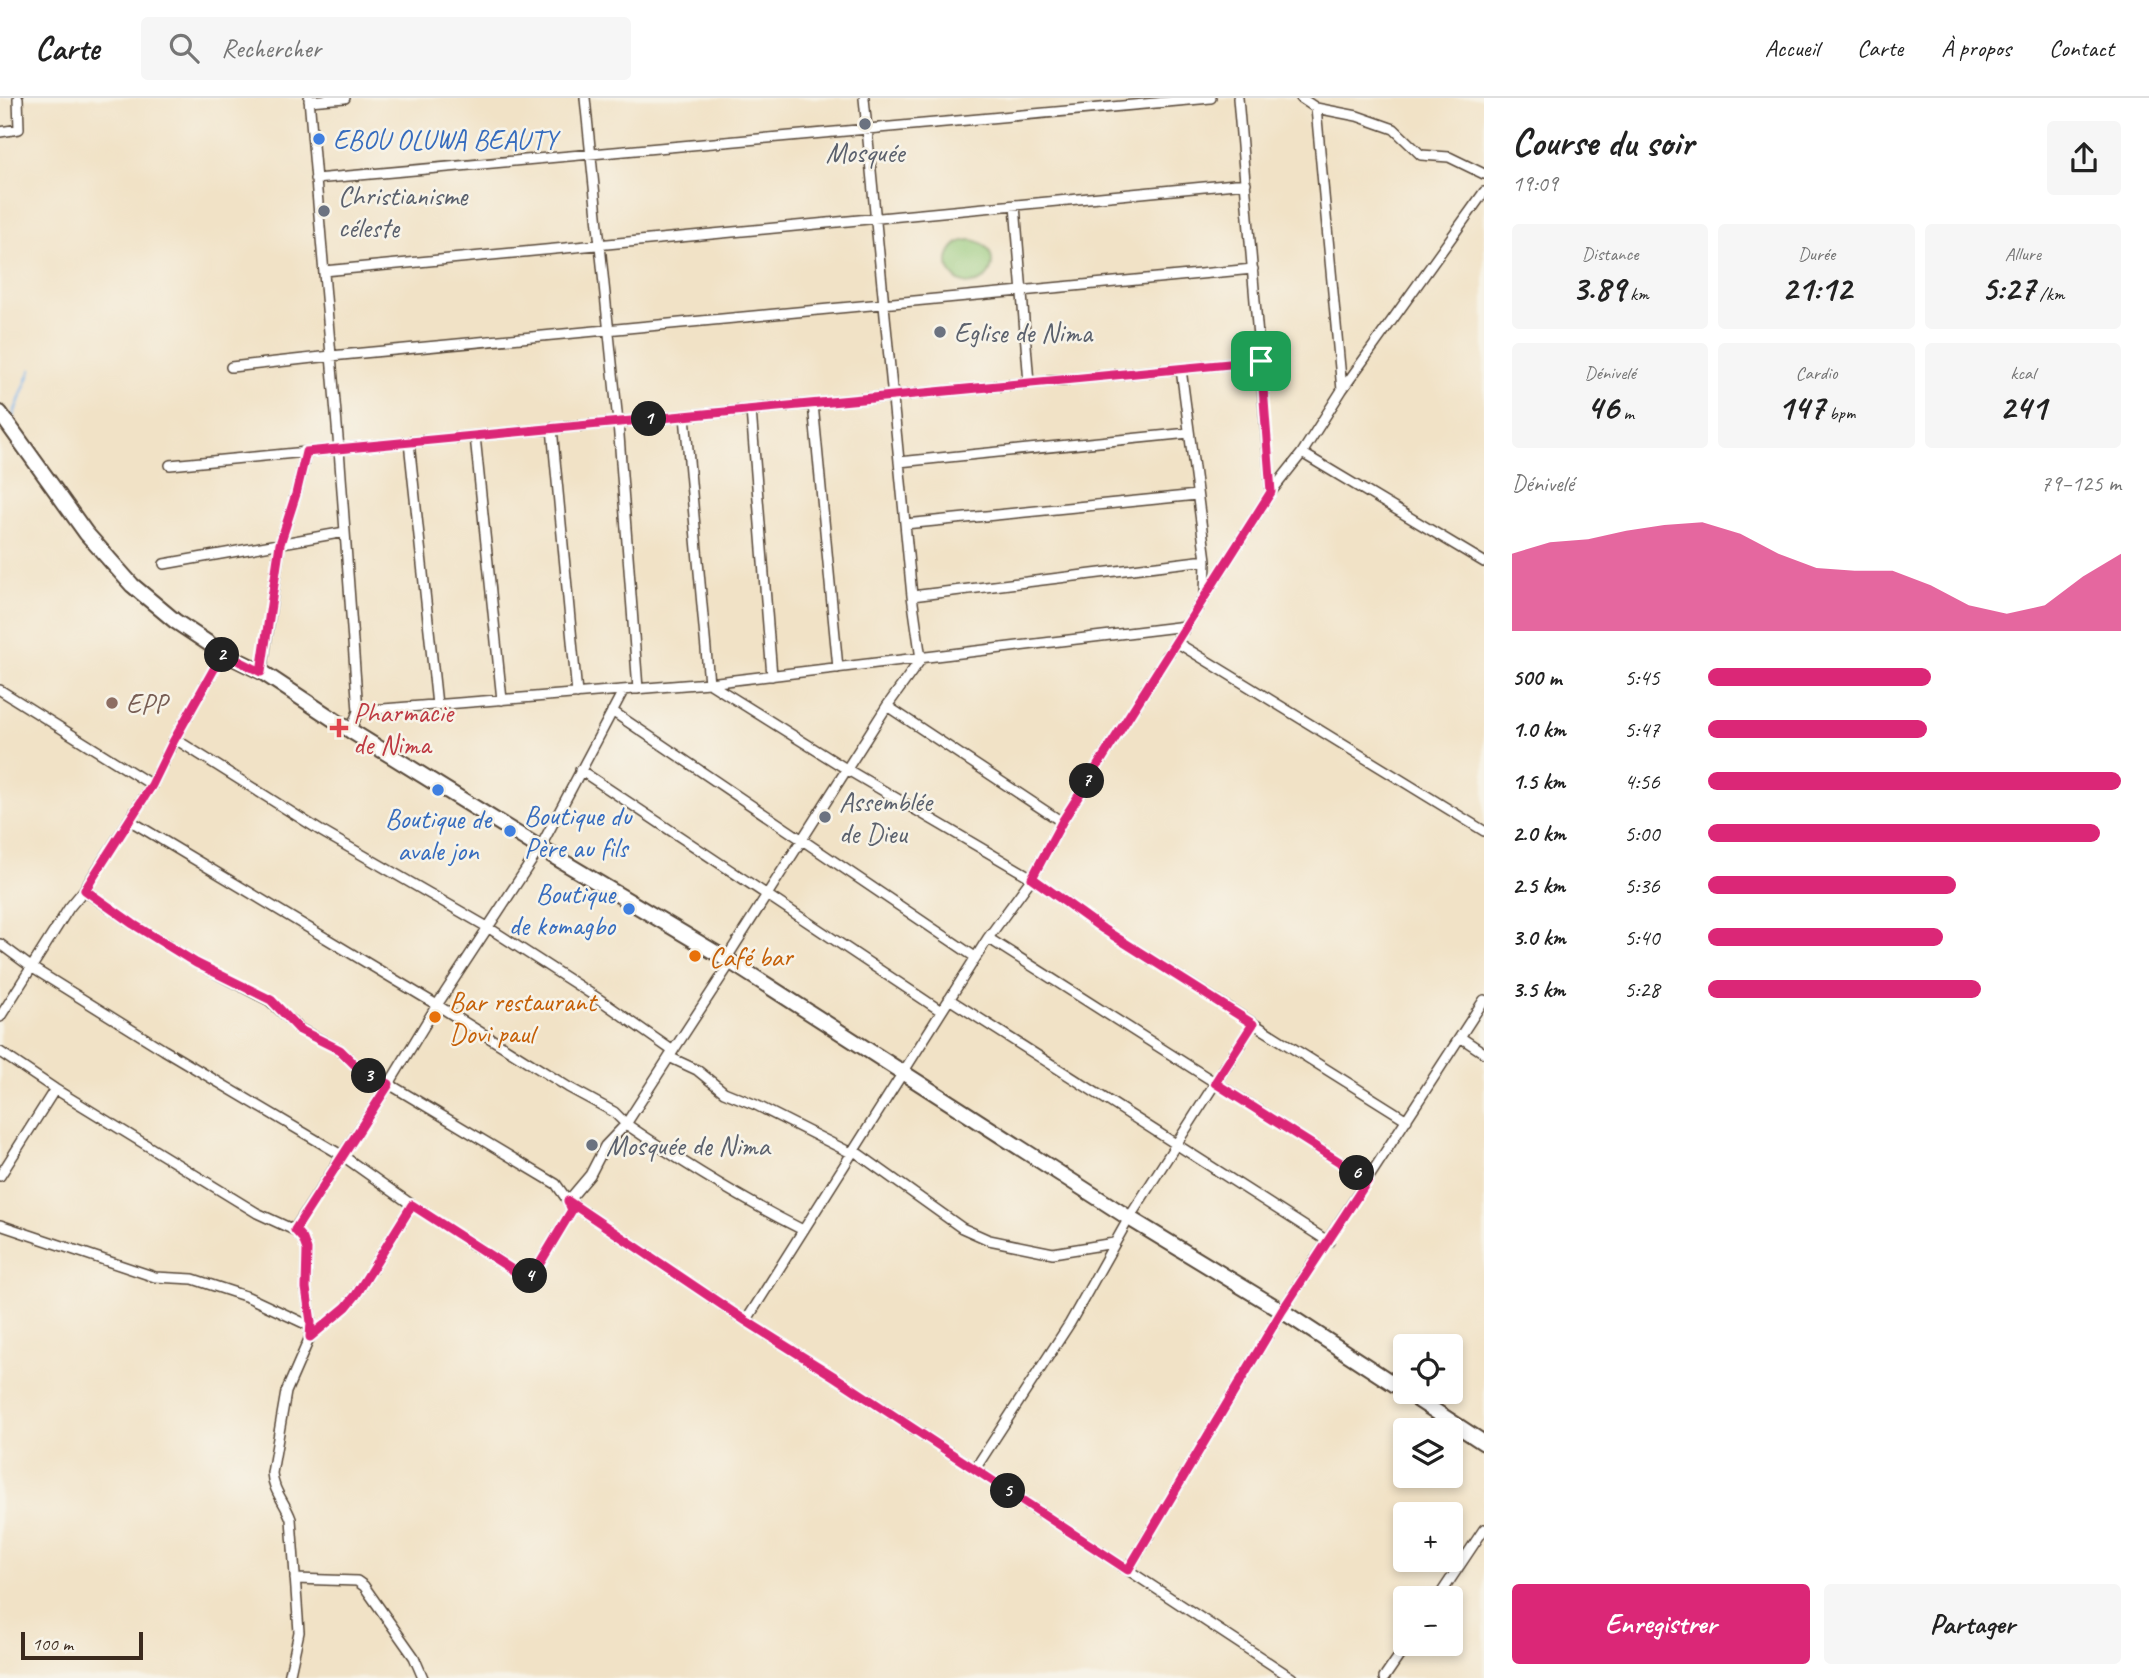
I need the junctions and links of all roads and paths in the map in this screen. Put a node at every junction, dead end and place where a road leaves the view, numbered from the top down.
1 (18, 98) edge
2 (345, 98) edge
3 (585, 98) edge
4 (864, 98) edge
5 (1082, 98) edge
6 (1211, 98) edge
7 (1238, 98) edge
8 (1301, 98) edge
9 (309, 100) edge
10 (1316, 108) junction
11 (1083, 109) junction
12 (867, 130) junction
13 (0, 132) edge
14 (589, 156) junction
15 (1484, 174) edge
16 (315, 179) junction
17 (1245, 183) junction
18 (1484, 192) edge
19 (1015, 205) junction
20 (876, 218) junction
21 (598, 243) junction
22 (1253, 269) junction
23 (324, 271) junction
24 (1022, 291) junction
25 (884, 304) junction
26 (608, 331) junction
27 (331, 356) junction
28 (1261, 361) junction
29 (231, 367) dead end
30 (1181, 369) junction
31 (1029, 383) junction
32 (1342, 390) junction
33 (893, 396) junction
34 (813, 404) junction
35 (751, 410) junction
36 (0, 414) edge
37 (685, 416) junction
38 (618, 422) junction
39 (552, 428) junction
40 (1189, 433) junction
41 (475, 436) junction
42 (409, 442) junction
43 (339, 449) junction
44 (306, 452) junction
45 (1302, 453) junction
46 (899, 462) junction
47 (170, 465) dead end
48 (1271, 492) junction
49 (1197, 495) junction
50 (905, 524) junction
51 (345, 532) junction
52 (280, 544) junction
53 (1206, 560) junction
54 (1484, 562) edge
55 (164, 564) dead end
56 (912, 596) junction
57 (1205, 597) junction
58 (1186, 626) junction
59 (1176, 642) junction
60 (223, 653) junction
61 (920, 659) junction
62 (838, 668) junction
63 (261, 672) junction
64 (772, 676) junction
65 (709, 683) junction
66 (638, 689) junction
67 (0, 690) edge
68 (623, 691) junction
69 (577, 694) junction
70 (502, 700) junction
71 (437, 705) junction
72 (887, 706) junction
73 (358, 711) junction
74 (612, 711) junction
75 (351, 731) junction
76 (173, 742) junction
77 (580, 770) junction
78 (848, 770) junction
79 (152, 785) junction
80 (129, 820) junction
81 (1062, 822) junction
82 (1484, 831) edge
83 (802, 839) junction
84 (540, 848) junction
85 (1032, 878) junction
86 (85, 890) junction
87 (766, 894) junction
88 (489, 928) junction
89 (988, 938) junction
90 (0, 944) edge
91 (975, 957) junction
92 (729, 960) junction
93 (31, 967) junction
94 (949, 999) junction
95 (1484, 1000) edge
96 (437, 1005) junction
97 (941, 1011) junction
98 (0, 1017) edge
99 (1253, 1024) junction
100 (1460, 1037) junction
101 (0, 1052) edge
102 (1484, 1053) edge
103 (671, 1054) junction
104 (903, 1071) junction
105 (1215, 1083) junction
106 (389, 1084) junction
107 (55, 1089) junction
108 (634, 1111) junction
109 (614, 1112) junction
110 (1407, 1120) junction
111 (626, 1124) junction
112 (1176, 1144) junction
113 (852, 1151) junction
114 (342, 1156) junction
115 (0, 1176) edge
116 (1368, 1180) junction
117 (568, 1201) junction
118 (412, 1205) junction
119 (1129, 1218) junction
120 (0, 1225) edge
121 (295, 1230) junction
122 (803, 1230) junction
123 (1328, 1242) junction
124 (1114, 1243) junction
125 (1282, 1311) junction
126 (746, 1321) junction
127 (310, 1326) junction
128 (310, 1337) junction
129 (1484, 1443) edge
130 (975, 1469) junction
131 (1484, 1530) edge
132 (1128, 1570) junction
133 (295, 1579) junction
134 (1446, 1586) edge
135 (1399, 1656) edge
136 (289, 1678) edge
137 (423, 1678) edge
138 (1292, 1678) edge
139 (1384, 1678) edge

1 - 13 street
2 - 9 street
3 - 14 street
4 - 12 street
5 - 11 street
6 - 11 street
7 - 17 street
8 - 10 street
9 - 16 street
10 - 15 street
10 - 32 street
11 - 12 street
12 - 14 street
12 - 20 street
14 - 16 street
14 - 21 street
16 - 23 street
17 - 19 street
17 - 22 street
18 - 32 street
19 - 20 street
19 - 24 street
20 - 21 street
20 - 25 street
21 - 23 street
21 - 26 street
22 - 24 street
22 - 28 street
23 - 27 street
24 - 25 street
24 - 31 street
25 - 26 street
25 - 33 street
26 - 27 street
26 - 38 street
27 - 29 street
27 - 43 street
28 - 30 street
28 - 48 street
30 - 31 street
30 - 40 street
31 - 33 street
32 - 45 street
33 - 34 street
33 - 46 street
34 - 35 street
34 - 62 street
35 - 37 street
35 - 64 street
36 - 60 main road
37 - 38 street
37 - 65 street
38 - 39 street
38 - 66 street
39 - 41 street
39 - 69 street
40 - 46 street
40 - 49 street
41 - 42 street
41 - 70 street
42 - 43 street
42 - 71 street
43 - 44 street
43 - 51 street
44 - 47 street
44 - 52 street
45 - 48 street
45 - 54 street
46 - 50 street
48 - 57 street
49 - 50 street
49 - 53 street
50 - 56 street
51 - 52 street
51 - 73 street
52 - 55 street
52 - 63 street
53 - 56 street
53 - 57 street
56 - 61 street
57 - 58 street
58 - 59 street
58 - 61 street
59 - 81 street
59 - 82 street
60 - 63 main road
60 - 76 street
61 - 62 street
61 - 72 street
62 - 64 street
63 - 75 main road
64 - 65 street
65 - 66 street
65 - 78 street
66 - 68 street
67 - 79 street
68 - 69 street
68 - 74 street
69 - 70 street
70 - 71 street
71 - 73 street
72 - 78 street
72 - 81 street
73 - 75 street
74 - 77 street
74 - 83 street
75 - 84 main road
76 - 79 street
76 - 88 street
77 - 84 street
77 - 87 street
78 - 83 street
78 - 85 street
79 - 80 street
80 - 86 street
80 - 96 street
81 - 85 street
83 - 87 street
83 - 91 street
84 - 88 street
84 - 92 main road
85 - 89 street
85 - 99 street
86 - 93 street
86 - 106 street
87 - 92 street
87 - 97 street
88 - 96 street
88 - 103 street
89 - 91 street
89 - 105 street
90 - 93 street
91 - 94 street
92 - 103 street
92 - 104 main road
93 - 98 street
93 - 114 street
94 - 97 street
94 - 112 street
95 - 100 street
96 - 106 street
96 - 109 street
97 - 104 street
99 - 105 street
99 - 110 street
100 - 102 street
100 - 110 street
101 - 107 street
103 - 108 street
103 - 113 street
104 - 113 street
104 - 119 main road
105 - 112 street
105 - 116 street
106 - 114 street
106 - 117 street
107 - 115 street
107 - 121 street
108 - 109 street
108 - 111 street
109 - 111 street
110 - 116 street
111 - 117 street
111 - 122 street
112 - 119 street
112 - 123 street
113 - 122 street
113 - 124 street
114 - 118 street
114 - 121 street
116 - 123 street
117 - 118 street
117 - 126 street
118 - 128 street
119 - 124 street
119 - 125 main road
120 - 127 street
121 - 127 street
122 - 126 street
123 - 125 street
124 - 130 street
125 - 129 main road
125 - 132 street
126 - 130 street
127 - 128 street
128 - 133 street
130 - 132 street
131 - 134 street
132 - 138 street
133 - 136 street
133 - 137 street
135 - 139 street

